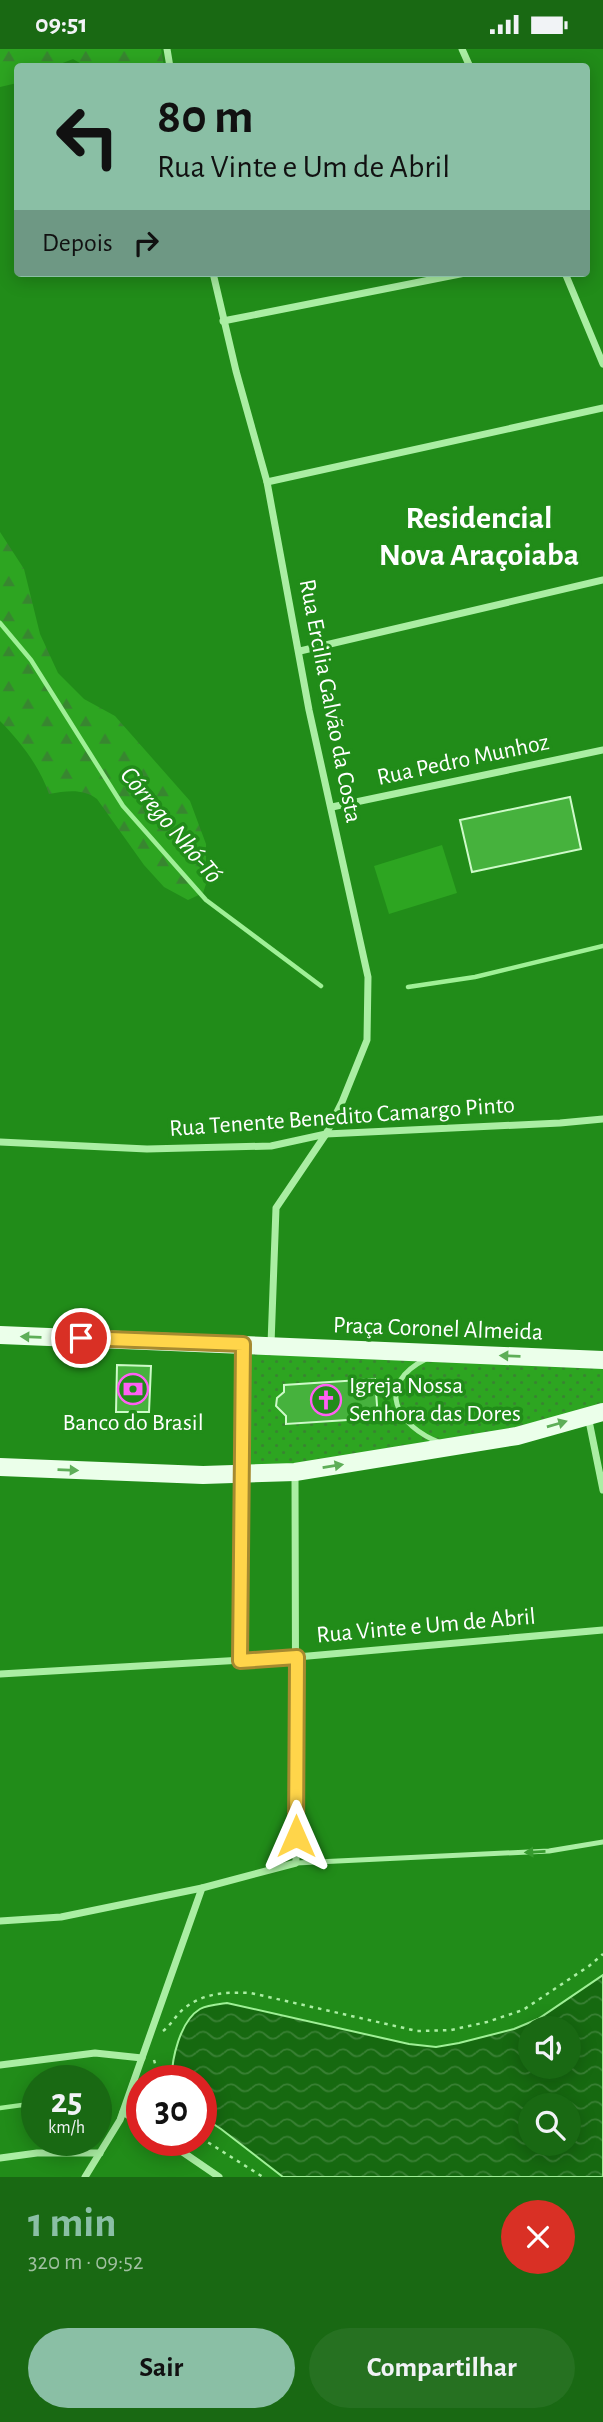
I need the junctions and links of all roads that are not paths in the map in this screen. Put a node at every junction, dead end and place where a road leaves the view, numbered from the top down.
1 (214, 277) edge
2 (445, 277) edge
3 (567, 277) edge
4 (223, 321) junction
5 (603, 364) edge
6 (603, 408) edge
7 (267, 482) junction
8 (603, 580) edge
9 (300, 651) junction
10 (603, 750) edge
11 (332, 807) junction
12 (603, 1119) edge
13 (326, 1134) junction
14 (0, 1142) edge
15 (0, 1335) edge
16 (243, 1344) junction
17 (271, 1346) junction
18 (442, 1353) junction
19 (603, 1360) edge
20 (595, 1414) edge
21 (453, 1447) junction
22 (0, 1467) edge
23 (295, 1472) junction
24 (241, 1474) junction
25 (603, 1490) edge
26 (603, 1630) edge
27 (297, 1657) junction
28 (240, 1661) junction
29 (0, 1674) edge
30 (603, 1842) edge
31 (296, 1863) junction
32 (202, 1888) junction
33 (0, 1921) edge
34 (142, 2057) junction
35 (0, 2065) edge
36 (123, 2112) junction
37 (126, 2114) edge
38 (112, 2132) edge
39 (21, 2155) edge
40 (98, 2156) edge
41 (188, 2156) edge
42 (0, 2158) edge
43 (85, 2177) edge
44 (219, 2177) edge

1 - 4 street, Rua Ercilia Galvão da Costa
2 - 4 street
3 - 5 street
4 - 7 street, Rua Ercilia Galvão da Costa
6 - 7 street
7 - 9 street, Rua Ercilia Galvão da Costa
8 - 9 street
9 - 11 street, Rua Ercilia Galvão da Costa
10 - 11 street, Rua Pedro Munhoz
11 - 13 street, Rua Ercilia Galvão da Costa
12 - 13 street, Rua Tenente Benedito Camargo Pinto
13 - 14 street, Rua Tenente Benedito Camargo Pinto
13 - 17 street, Rua Ercilia Galvão da Costa
16 -> 15 main road, Praça Coronel Almeida
16 - 17 main road, Praça Coronel Almeida
16 - 24 street
17 - 18 main road, Praça Coronel Almeida
19 -> 18 main road, Praça Coronel Almeida
18 - 21 lane
21 -> 20 main road
20 - 25 street
23 -> 21 main road
22 -> 24 main road
23 - 24 main road
23 - 27 street
24 - 28 street
26 - 27 street, Rua Vinte e Um de Abril
27 - 28 street, Rua Vinte e Um de Abril
27 - 31 street
28 - 29 street, Rua Vinte e Um de Abril
30 -> 31 lane
31 - 32 street
32 - 33 street
32 - 34 street
34 - 35 street
34 - 36 street
36 - 37 street
36 - 38 street
39 - 42 street
40 - 43 street
41 - 44 street

